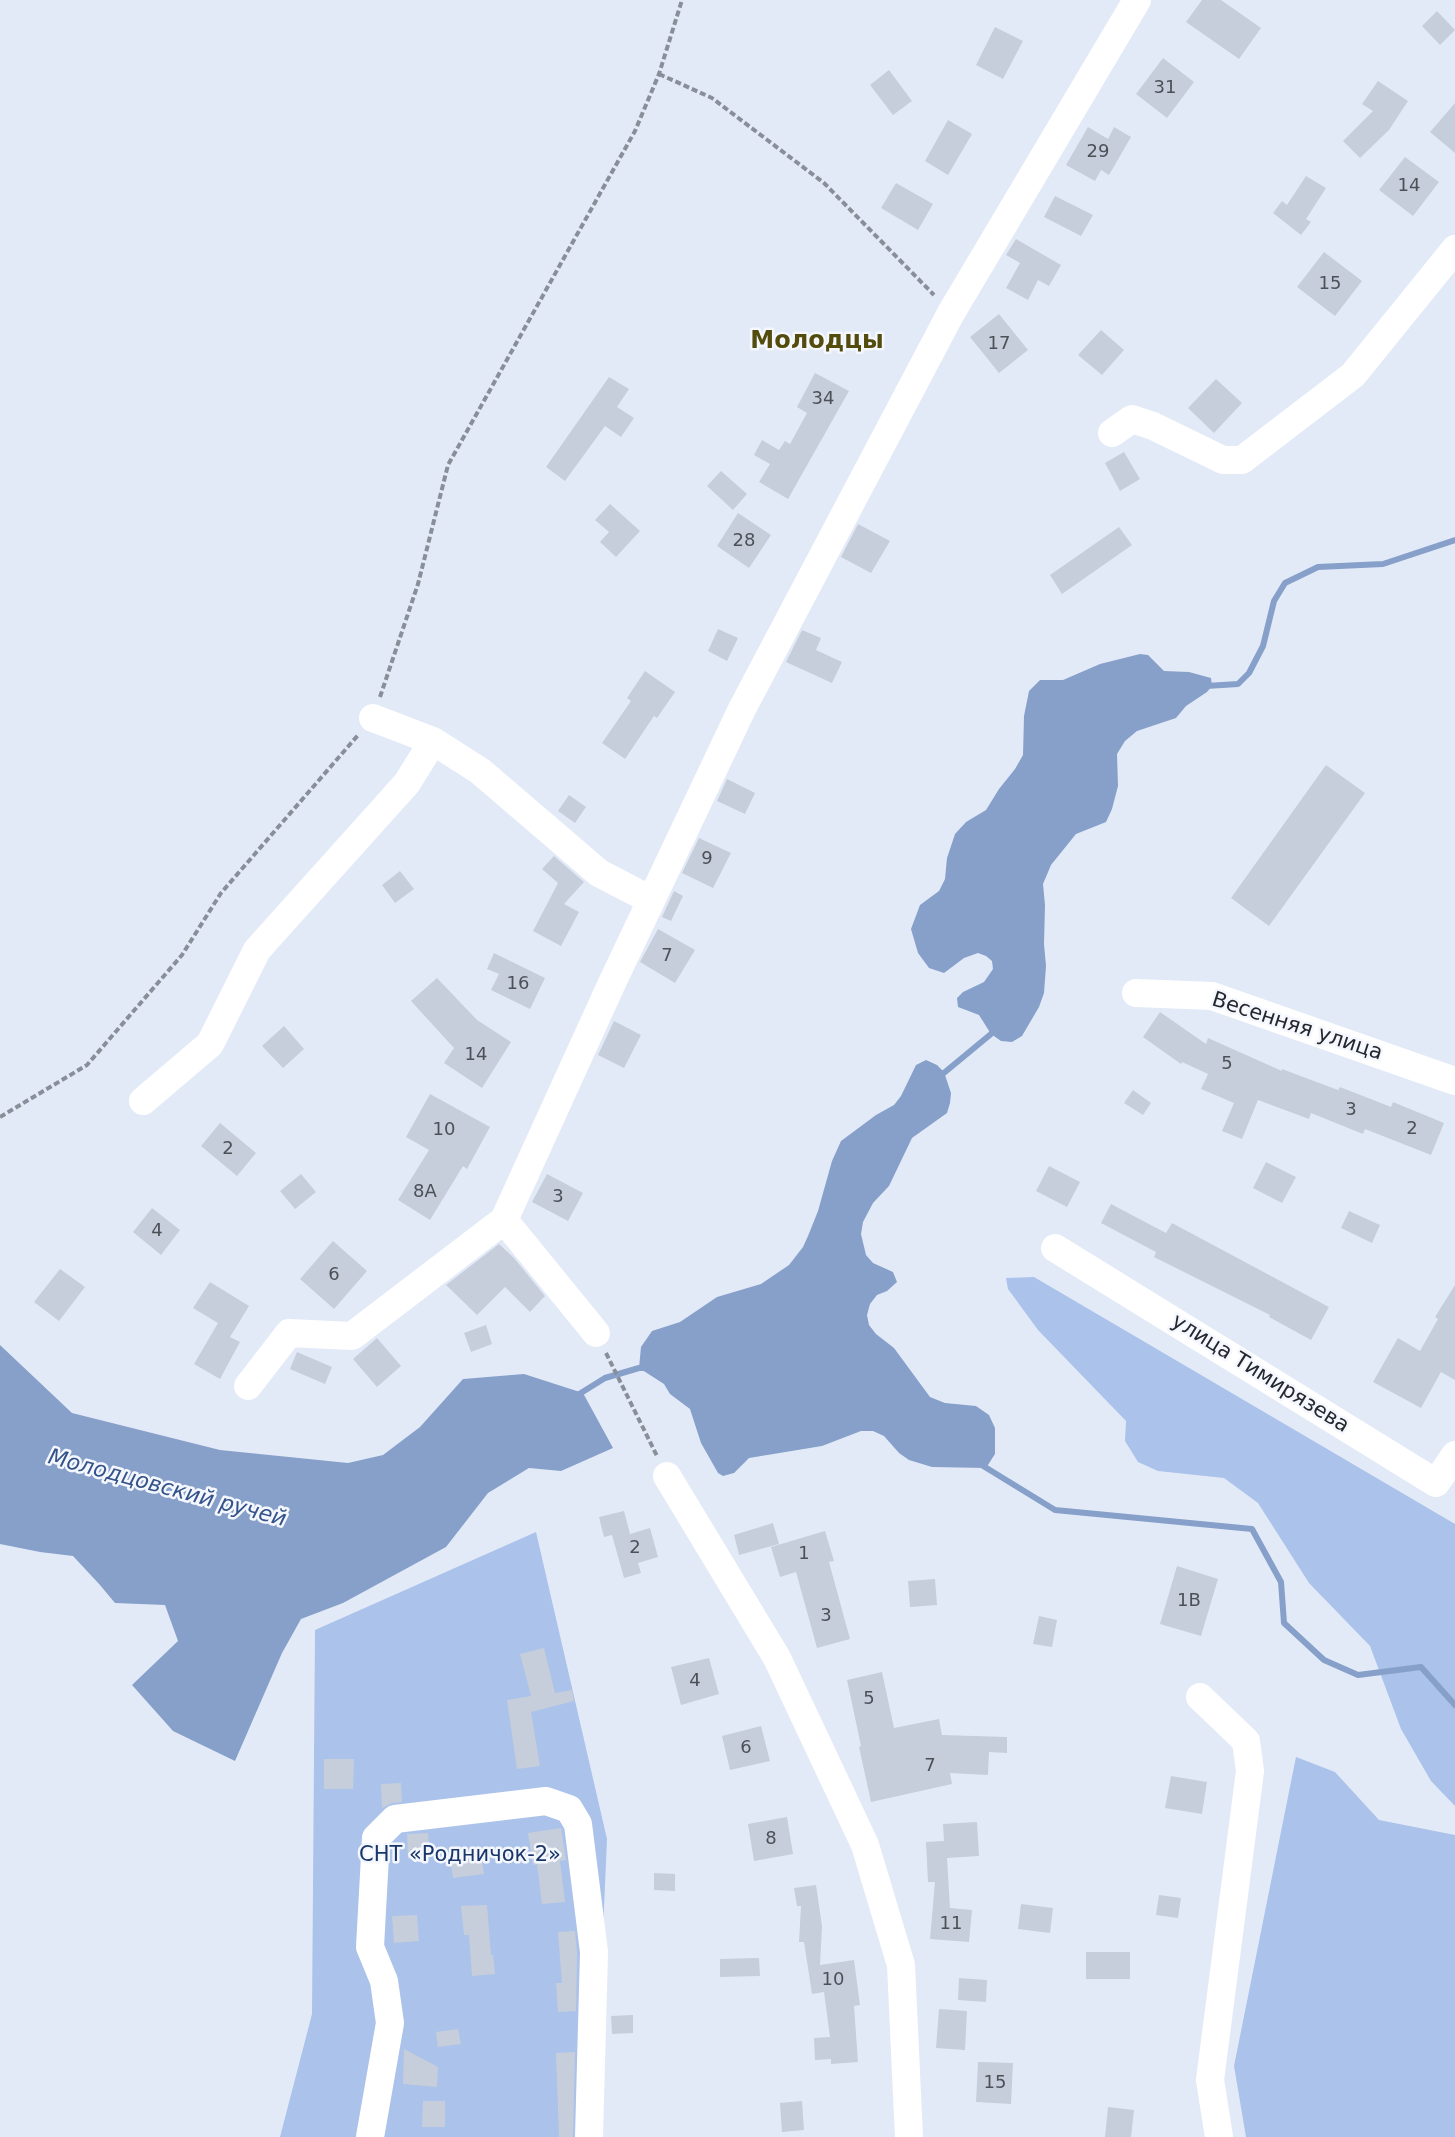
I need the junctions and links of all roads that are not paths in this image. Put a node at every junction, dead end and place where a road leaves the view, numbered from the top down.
1 (1137, 0) edge
2 (1455, 249) edge
3 (1112, 433) dead end
4 (373, 718) road end
5 (433, 741) junction
6 (651, 900) junction
7 (1136, 993) dead end
8 (1455, 1081) edge
9 (143, 1101) dead end
10 (504, 1220) junction
11 (1055, 1248) dead end
12 (596, 1333) dead end
13 (248, 1386) dead end
14 (1455, 1455) edge
15 (667, 1476) road end
16 (1200, 1697) dead end
17 (370, 2137) edge
18 (589, 2137) edge
19 (909, 2137) edge
20 (1219, 2137) edge

1 - 6 street
2 - 3 street
4 - 5 street
5 - 6 street
5 - 9 street
6 - 10 street
7 - 8 street, Весенняя улица
10 - 12 street
10 - 13 street
11 - 14 street, улица Тимирязева
15 - 19 street
16 - 20 street
17 - 18 street

